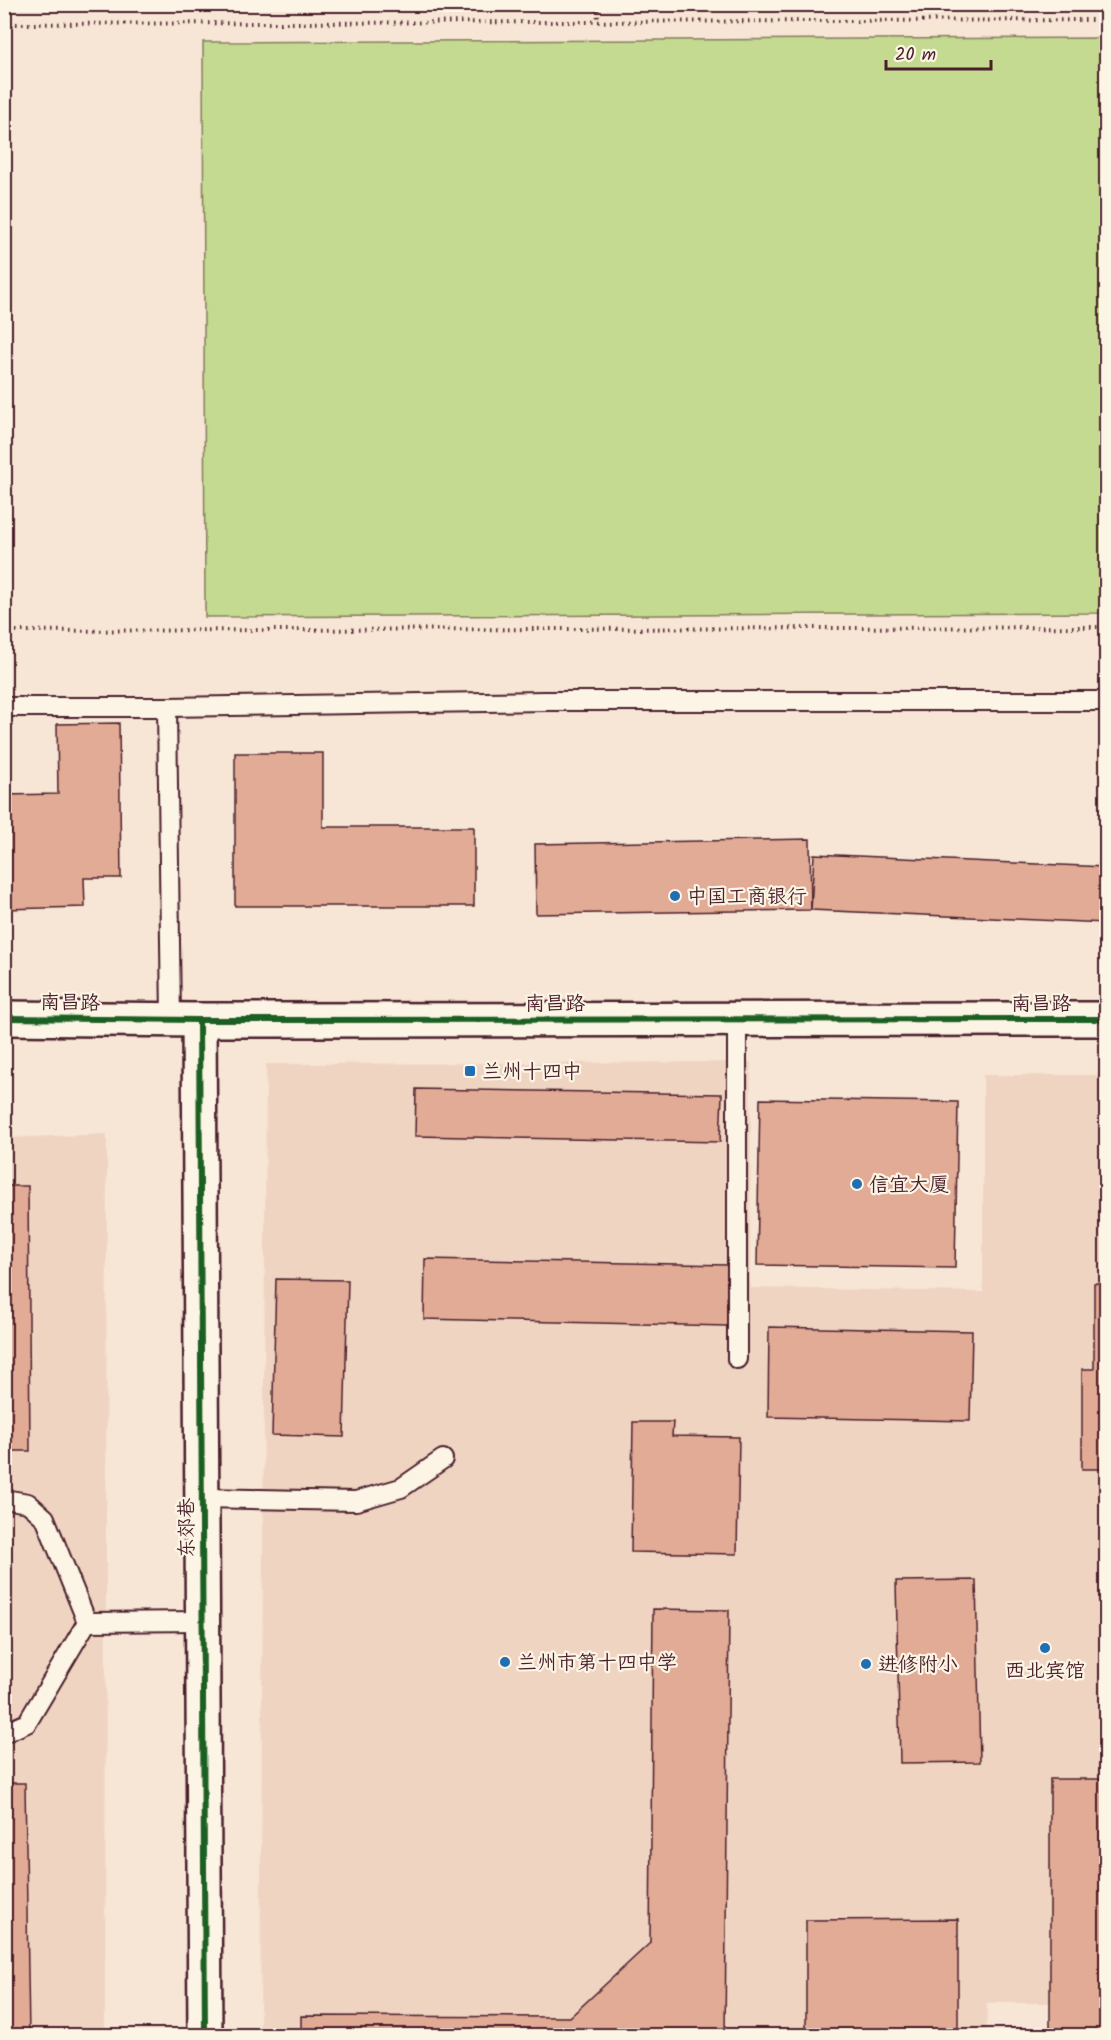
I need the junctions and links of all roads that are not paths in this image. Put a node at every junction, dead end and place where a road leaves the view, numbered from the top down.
1 (1107, 702) edge
2 (4, 707) edge
3 (167, 707) junction
4 (4, 1018) edge
5 (1107, 1019) edge
6 (185, 1020) junction
7 (737, 1020) junction
8 (737, 1359) dead end
9 (442, 1459) dead end
10 (202, 1498) junction
11 (4, 1499) edge
12 (203, 1621) junction
13 (87, 1622) junction
14 (4, 1733) edge
15 (205, 2036) edge

1 - 3 lane
2 - 3 lane
3 - 6 lane
4 - 6 main road, 南昌路
5 - 7 main road, 南昌路
6 - 7 main road, 南昌路
6 - 10 main road, 东郊巷
7 - 8 lane
9 - 10 lane
10 - 12 main road, 东郊巷
11 - 13 lane
12 - 13 lane
12 - 15 main road, 东郊巷
13 - 14 lane

